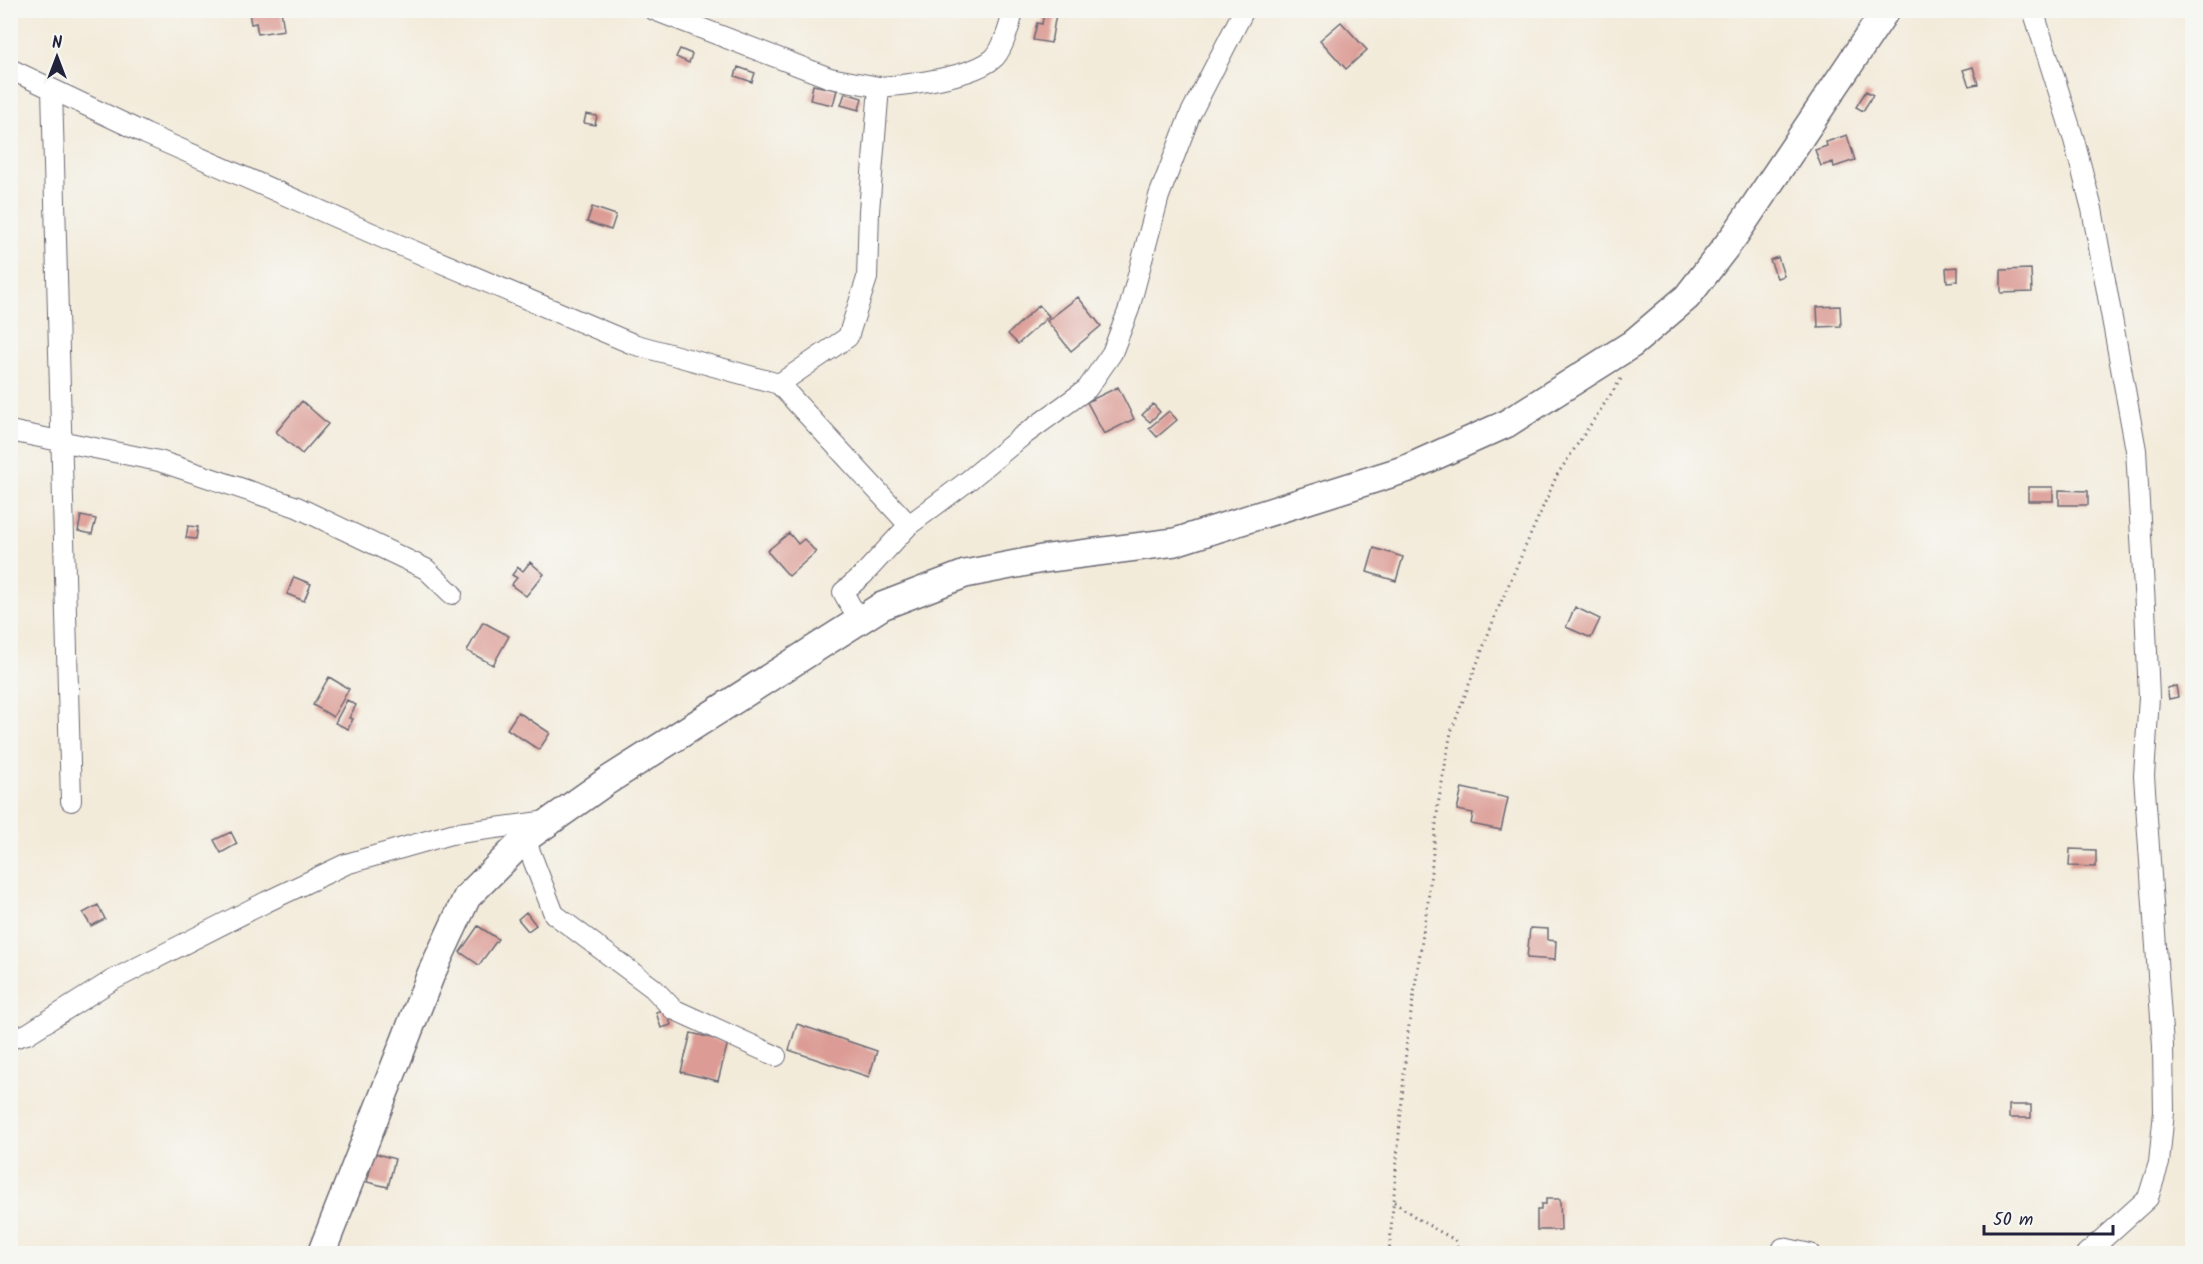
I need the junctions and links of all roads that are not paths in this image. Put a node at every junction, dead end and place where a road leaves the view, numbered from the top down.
1 (654, 10) edge
2 (1013, 10) edge
3 (1244, 10) edge
4 (1886, 10) edge
5 (2033, 10) edge
6 (10, 69) edge
7 (879, 87) junction
8 (52, 89) junction
9 (779, 384) junction
10 (10, 431) edge
11 (61, 442) junction
12 (909, 525) junction
13 (452, 594) dead end
14 (859, 621) junction
15 (71, 801) dead end
16 (551, 820) junction
17 (525, 839) junction
18 (10, 1039) edge
19 (776, 1056) dead end
20 (1783, 1248) dead end
21 (321, 1254) edge
22 (1810, 1254) edge
23 (2086, 1254) edge

1 - 7 street
2 - 7 street
3 - 12 street
4 - 14 street
5 - 23 street
6 - 8 street
7 - 9 street
8 - 9 street
8 - 11 street
9 - 12 street
10 - 11 street
11 - 13 street
11 - 15 street
12 - 14 street
14 - 16 street
16 - 17 street
16 - 18 street
17 - 19 street
17 - 21 street
20 - 22 street

